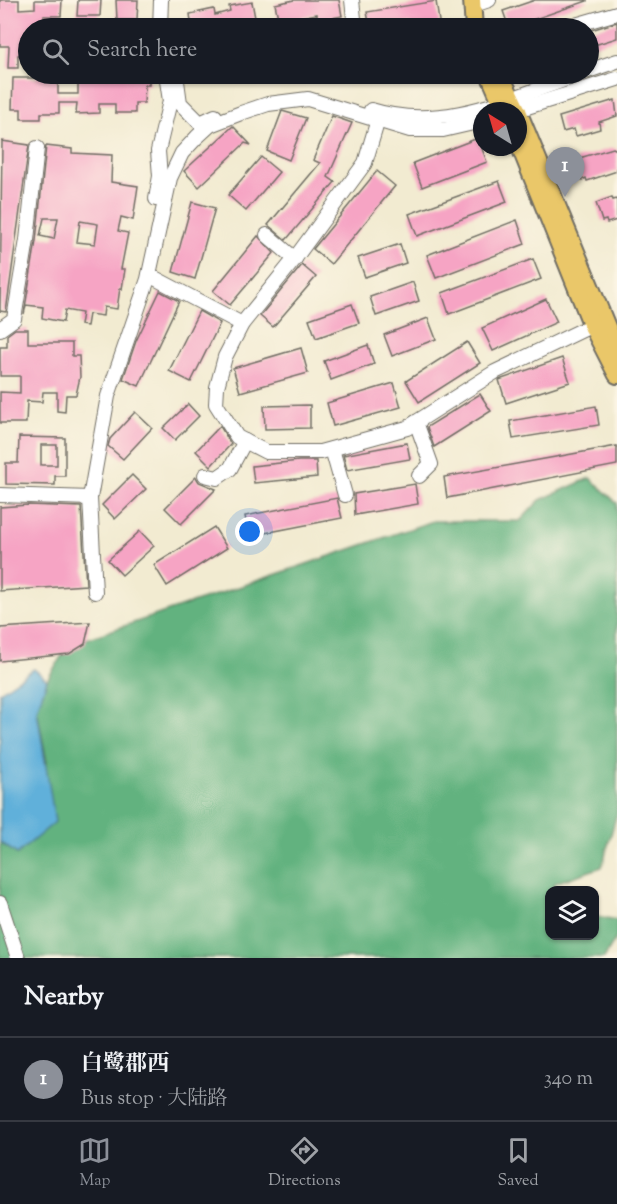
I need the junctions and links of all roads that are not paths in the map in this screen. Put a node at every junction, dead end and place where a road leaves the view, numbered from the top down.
1 (161, 0) edge
2 (168, 0) edge
3 (352, 0) edge
4 (480, 1) edge
5 (617, 13) edge
6 (160, 18) edge
7 (169, 18) edge
8 (355, 18) edge
9 (476, 18) edge
10 (481, 18) edge
11 (599, 18) edge
12 (617, 62) edge
13 (599, 68) edge
14 (617, 79) edge
15 (167, 84) edge
16 (177, 84) edge
17 (496, 84) edge
18 (504, 84) edge
19 (561, 84) edge
20 (599, 84) edge
21 (599, 84) edge
22 (170, 101) junction
23 (508, 102) edge
24 (510, 102) edge
25 (524, 102) edge
26 (527, 104) edge
27 (473, 112) edge
28 (379, 117) junction
29 (473, 123) edge
30 (201, 133) junction
31 (527, 145) edge
32 (37, 148) dead end
33 (524, 156) edge
34 (267, 235) dead end
35 (295, 259) junction
36 (148, 275) junction
37 (598, 322) junction
38 (242, 324) junction
39 (0, 329) edge
40 (617, 351) edge
41 (617, 375) edge
42 (416, 422) junction
43 (245, 441) junction
44 (332, 449) junction
45 (205, 475) dead end
46 (419, 476) dead end
47 (0, 495) edge
48 (345, 495) dead end
49 (86, 498) junction
50 (95, 592) dead end
51 (0, 903) edge
52 (18, 958) edge

1 - 6 street
2 - 7 street
3 - 8 street
4 - 9 main road
4 - 10 main road
5 - 11 street
12 - 13 street
14 - 21 street
15 - 22 street
16 - 28 street
17 - 23 main road
18 - 24 main road
19 - 25 street
20 - 26 street
22 - 30 street
22 - 49 street
27 - 28 street
28 - 29 street
28 - 30 street
28 - 35 street
30 - 36 street
31 - 37 main road
32 - 39 street
33 - 37 main road
34 - 35 street
35 - 38 street
36 - 38 street
36 - 49 street
37 - 40 main road
37 - 41 main road
37 - 42 street
38 - 43 street
42 - 44 street
42 - 46 street
43 - 44 street
43 - 45 street
44 - 48 street
47 - 49 street
49 - 50 street
51 - 52 street

